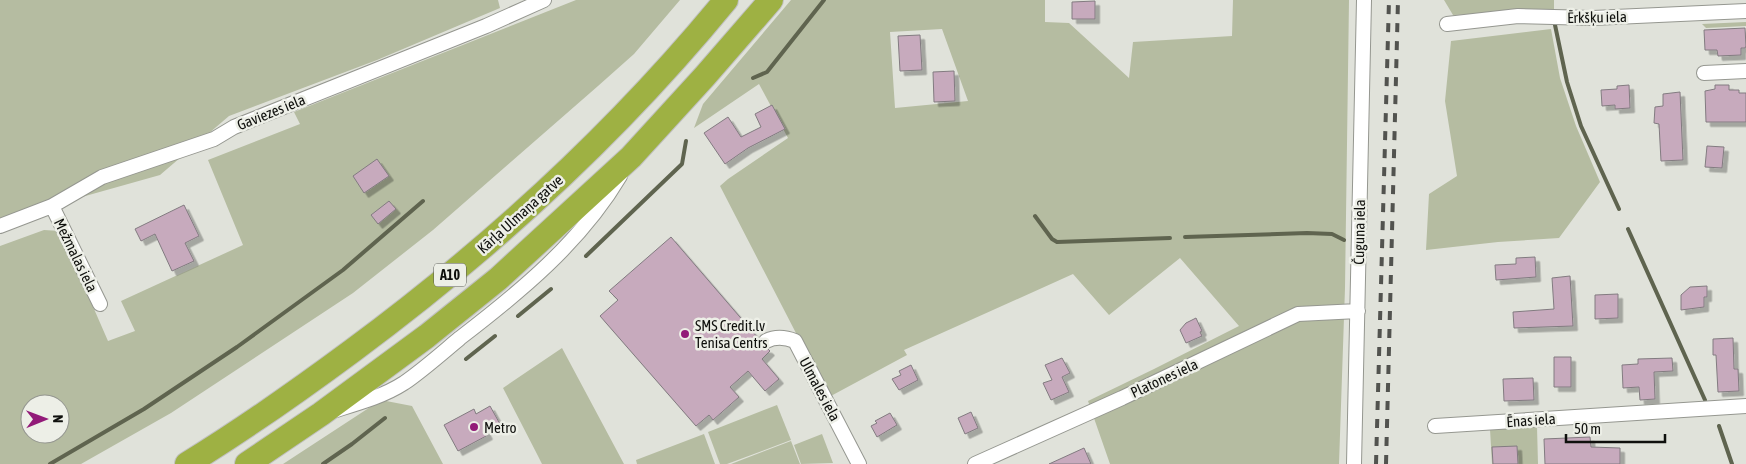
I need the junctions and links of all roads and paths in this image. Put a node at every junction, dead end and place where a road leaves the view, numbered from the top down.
1 (544, 0) edge
2 (726, 0) edge
3 (770, 0) edge
4 (1364, 0) edge
5 (1746, 11) edge
6 (1447, 24) dead end
7 (1746, 71) edge
8 (1704, 73) dead end
9 (52, 206) junction
10 (0, 226) edge
11 (100, 304) dead end
12 (1358, 311) junction
13 (766, 341) dead end
14 (1746, 406) edge
15 (1435, 426) dead end
16 (186, 464) edge
17 (247, 464) edge
18 (860, 464) edge
19 (975, 464) edge
20 (1354, 464) edge

1 - 9 street, Gaviezes iela
2 - 16 highway, Kārļa Ulmaņa gatve / A10
3 - 17 highway, A10
4 - 12 street, Čuguna iela
5 - 6 street, Ērkšķu iela
7 - 8 street
9 - 10 street, Gaviezes iela
9 - 11 street, Mežmalas iela
12 - 19 street, Platones iela
12 - 20 street, Čuguna iela
13 - 18 street, Ulmales iela
14 - 15 street, Ēnas iela

